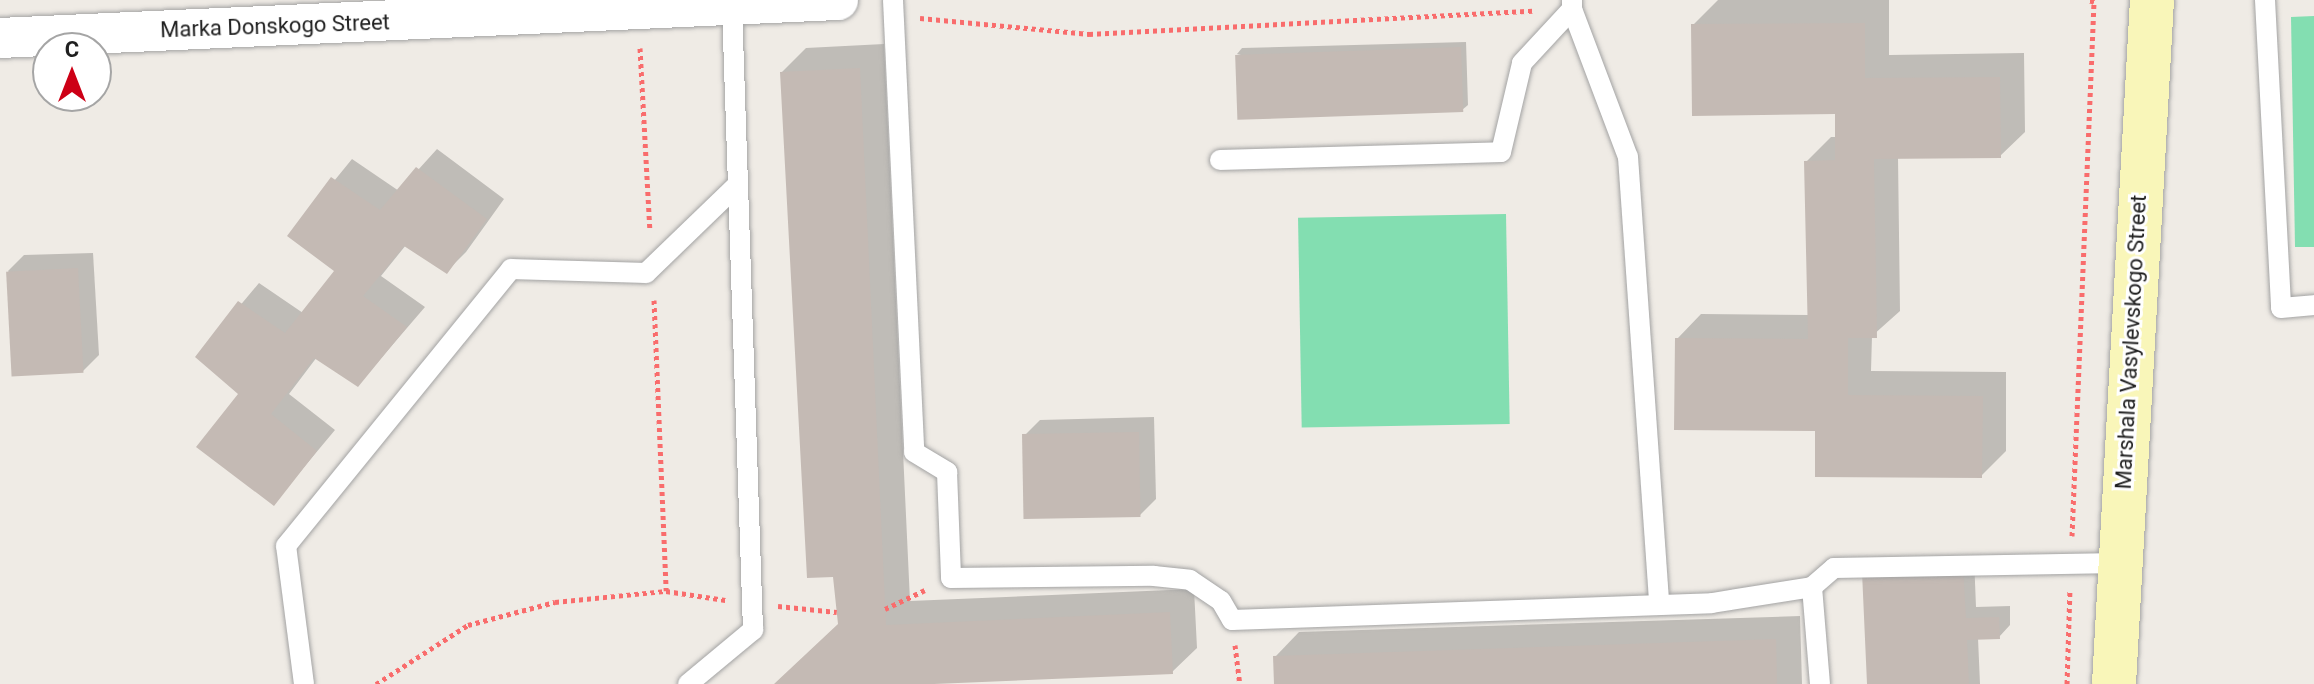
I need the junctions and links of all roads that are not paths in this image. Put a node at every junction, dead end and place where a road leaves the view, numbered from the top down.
1 (838, 0) edge
2 (893, 0) edge
3 (2152, 0) edge
4 (2265, 0) edge
5 (675, 4) edge
6 (1572, 4) edge
7 (732, 7) junction
8 (0, 38) edge
9 (1220, 160) dead end
10 (737, 185) junction
11 (2314, 305) edge
12 (2119, 563) junction
13 (1812, 587) junction
14 (1659, 605) junction
15 (304, 684) edge
16 (688, 684) edge
17 (1820, 684) edge
18 (2114, 684) edge

1 - 7 street, Marka Donskogo Street
2 - 14 lane
3 - 12 main road, Marshala Vasylevskogo Street
4 - 11 lane
5 - 7 street, Marka Donskogo Street
5 - 8 street, Marka Donskogo Street
6 - 9 lane
6 - 14 lane
7 - 10 lane
10 - 15 lane
10 - 16 lane
12 - 13 lane
12 - 18 main road, Marshala Vasylevskogo Street
13 - 14 lane
13 - 17 lane

